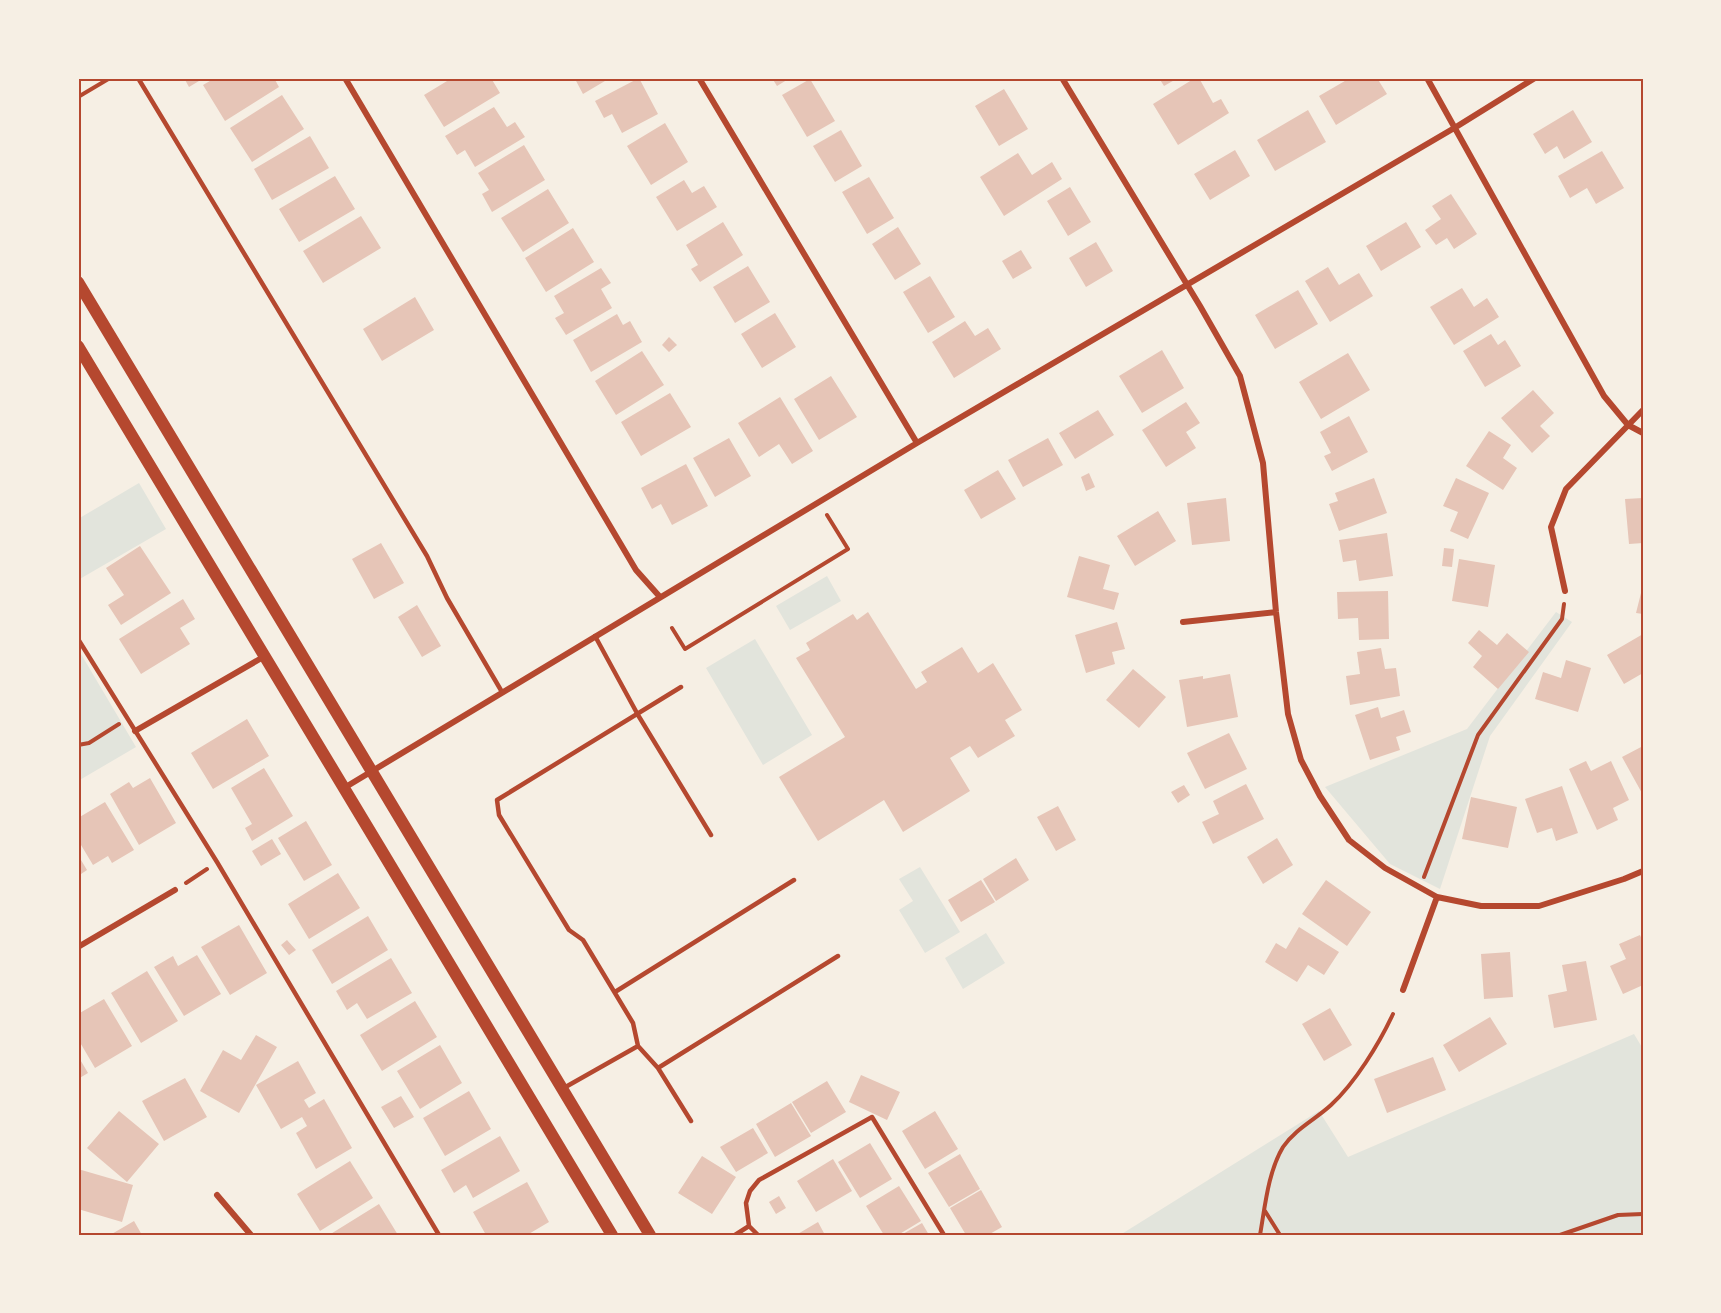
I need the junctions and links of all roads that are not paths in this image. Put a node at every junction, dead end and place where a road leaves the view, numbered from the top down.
1 (138, 78) edge
2 (345, 78) edge
3 (699, 78) edge
4 (1062, 78) edge
5 (1427, 78) edge
6 (1535, 78) edge
7 (1456, 127) junction
8 (78, 282) edge
9 (1186, 284) junction
10 (78, 345) edge
11 (1643, 410) edge
12 (1628, 425) junction
13 (1643, 433) edge
14 (917, 443) junction
15 (1565, 591) road end
16 (660, 597) junction
17 (1276, 612) junction
18 (1183, 622) dead end
19 (595, 636) junction
20 (78, 639) edge
21 (266, 656) junction
22 (681, 687) dead end
23 (502, 692) junction
24 (638, 715) junction
25 (135, 731) junction
26 (373, 771) junction
27 (343, 789) junction
28 (711, 836) dead end
29 (1643, 871) edge
30 (794, 880) dead end
31 (175, 890) road end
32 (1437, 897) junction
33 (78, 947) edge
34 (838, 956) dead end
35 (1403, 990) dead end
36 (615, 992) junction
37 (638, 1046) junction
38 (658, 1068) junction
39 (562, 1089) junction
40 (691, 1121) dead end
41 (217, 1195) dead end
42 (749, 1226) junction
43 (251, 1235) edge
44 (439, 1235) edge
45 (612, 1235) edge
46 (650, 1235) edge
47 (735, 1235) edge
48 (758, 1235) edge
49 (944, 1235) edge

1 - 23 lane
2 - 16 street
3 - 14 street
4 - 9 street
5 - 7 street
6 - 7 street
7 - 9 street
7 - 12 street
8 - 26 main road
9 - 14 street
9 - 17 street
10 - 21 main road
11 - 12 street
12 - 13 street
12 - 15 street
14 - 16 street
16 - 19 street
17 - 18 street
17 - 32 street
19 - 23 street
19 - 24 lane
20 - 25 lane
21 - 25 street
21 - 27 main road
22 - 24 lane
23 - 26 street
24 - 28 lane
24 - 36 lane
25 - 44 lane
26 - 27 street
26 - 39 main road
27 - 45 main road
29 - 32 street
30 - 36 lane
31 - 33 street
32 - 35 street
34 - 38 lane
36 - 37 lane
37 - 38 lane
37 - 39 lane
38 - 40 lane
39 - 46 main road
41 - 43 street
42 - 47 lane
42 - 48 lane
42 - 49 lane

